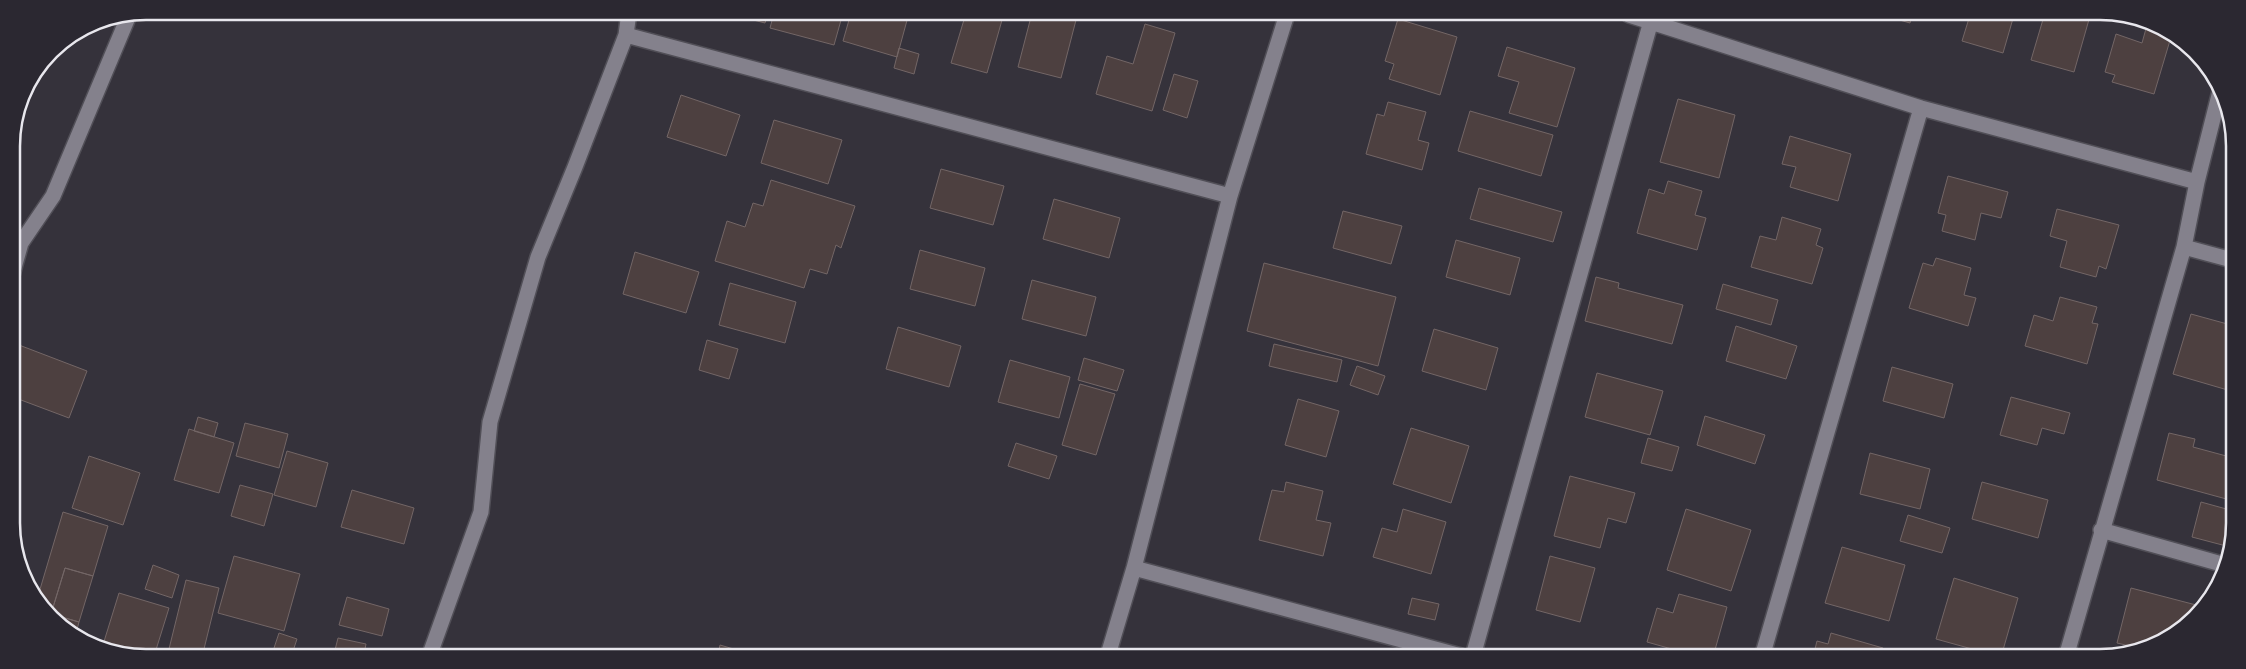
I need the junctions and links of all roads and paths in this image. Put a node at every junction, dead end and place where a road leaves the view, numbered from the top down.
1 (627, 20) edge
2 (1285, 20) edge
3 (1647, 20) edge
4 (126, 21) edge
5 (1651, 21) junction
6 (626, 35) junction
7 (2217, 101) edge
8 (1921, 108) junction
9 (2197, 182) junction
10 (1230, 196) junction
11 (20, 246) edge
12 (2184, 247) junction
13 (2226, 258) edge
14 (2101, 530) junction
15 (2219, 564) edge
16 (1134, 568) junction
17 (432, 649) edge
18 (1110, 649) edge
19 (1435, 649) edge
20 (1475, 649) edge
21 (1764, 649) edge
22 (2068, 649) edge

1 - 6 street
2 - 10 street
3 - 5 street
4 - 11 street
5 - 8 street
5 - 20 street
6 - 10 street
6 - 17 street
7 - 9 street
8 - 9 street
8 - 21 street
9 - 12 street
10 - 16 street
12 - 13 street
12 - 14 street
14 - 15 street
14 - 22 street
16 - 18 street
16 - 19 street

